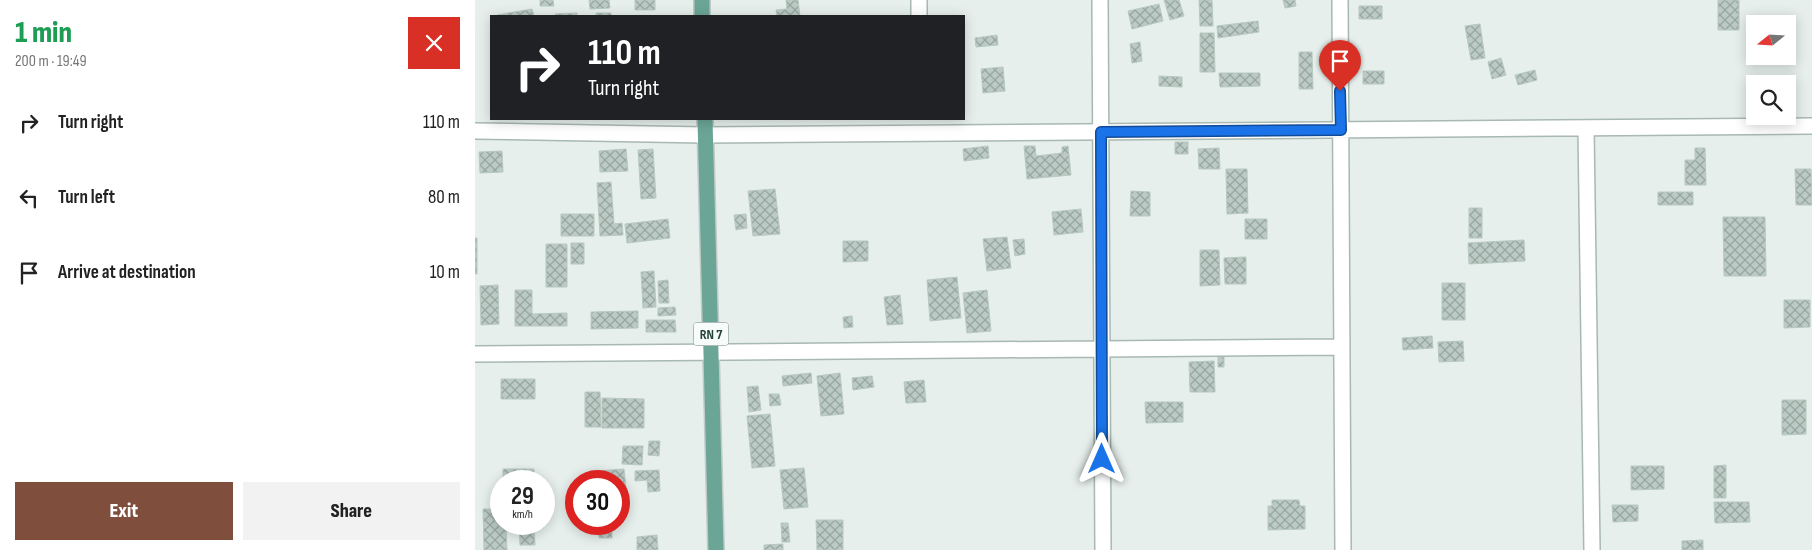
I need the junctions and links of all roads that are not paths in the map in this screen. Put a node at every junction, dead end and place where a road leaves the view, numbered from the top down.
1 (702, 0) edge
2 (919, 0) edge
3 (1100, 0) edge
4 (1340, 0) edge
5 (702, 15) edge
6 (919, 15) edge
7 (705, 120) edge
8 (920, 126) edge
9 (1812, 126) edge
10 (1586, 128) junction
11 (1341, 130) junction
12 (475, 131) edge
13 (1101, 132) junction
14 (705, 135) junction
15 (1342, 347) junction
16 (1101, 349) junction
17 (711, 352) junction
18 (475, 354) edge
19 (716, 550) edge
20 (1103, 550) edge
21 (1343, 550) edge
22 (1592, 550) edge

1 - 5 main road
2 - 6 street
3 - 13 street
4 - 11 street
7 - 14 main road, RN 7
8 - 13 street
8 - 14 street
9 - 10 street
10 - 11 street
10 - 22 street
11 - 13 street
11 - 15 street
12 - 14 street
13 - 16 street
14 - 17 main road, RN 7
15 - 16 street
15 - 21 street
16 - 17 street
16 - 20 street
17 - 18 street
17 - 19 main road, RN 7

